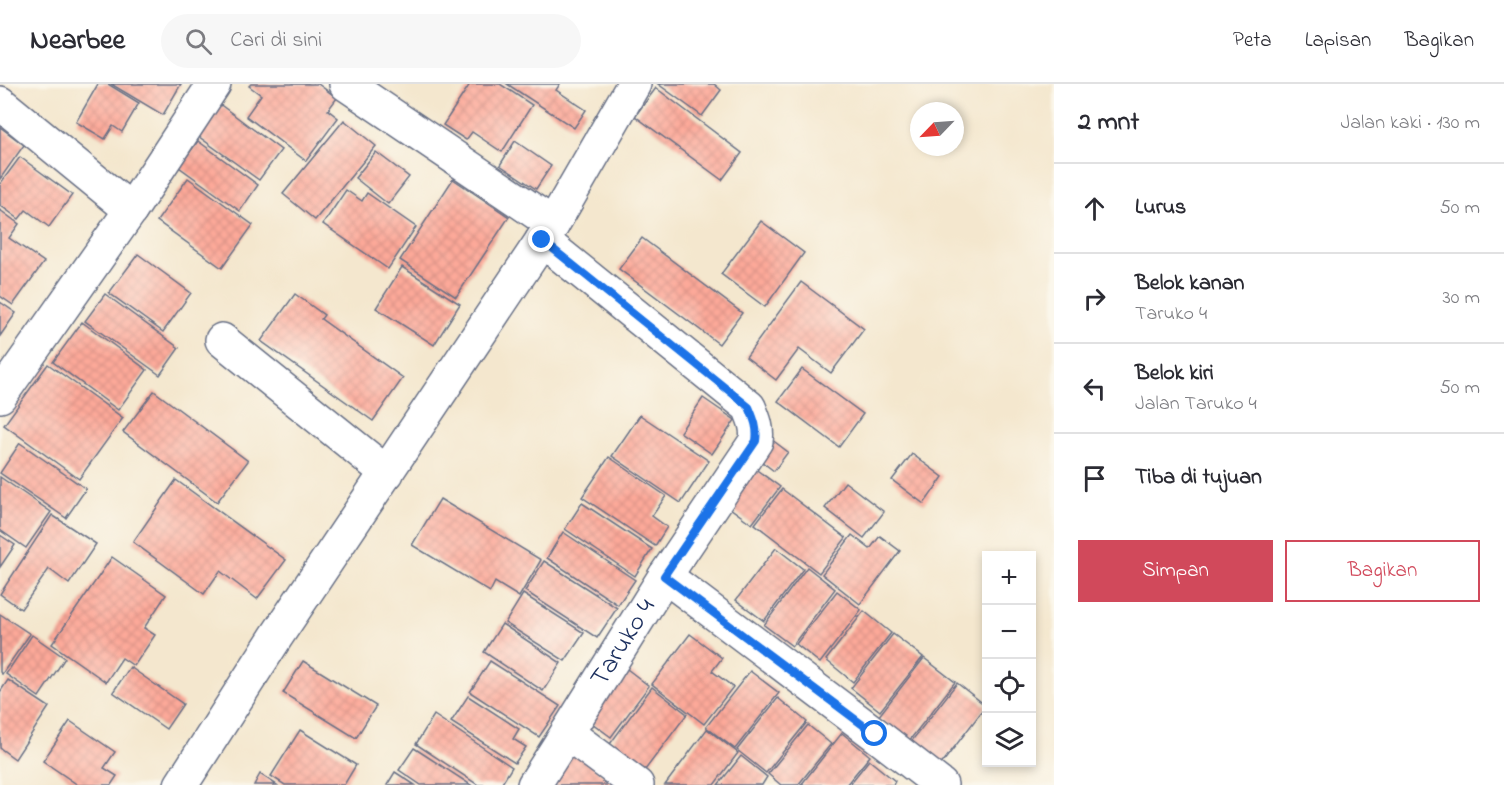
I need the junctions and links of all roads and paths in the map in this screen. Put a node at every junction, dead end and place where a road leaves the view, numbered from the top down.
1 (214, 84) edge
2 (346, 84) edge
3 (634, 84) edge
4 (0, 103) edge
5 (131, 210) junction
6 (547, 232) junction
7 (222, 340) dead end
8 (0, 396) edge
9 (387, 473) junction
10 (664, 576) junction
11 (567, 734) junction
12 (181, 785) edge
13 (534, 785) edge
14 (637, 785) edge
15 (941, 785) edge

1 - 5 street
2 - 6 street
3 - 6 street
4 - 5 street
5 - 8 street
6 - 9 street
6 - 10 street, Taruko 4
7 - 9 street
9 - 12 street
10 - 11 street, Taruko 4
10 - 15 street
11 - 13 street, Taruko 4
11 - 14 street

